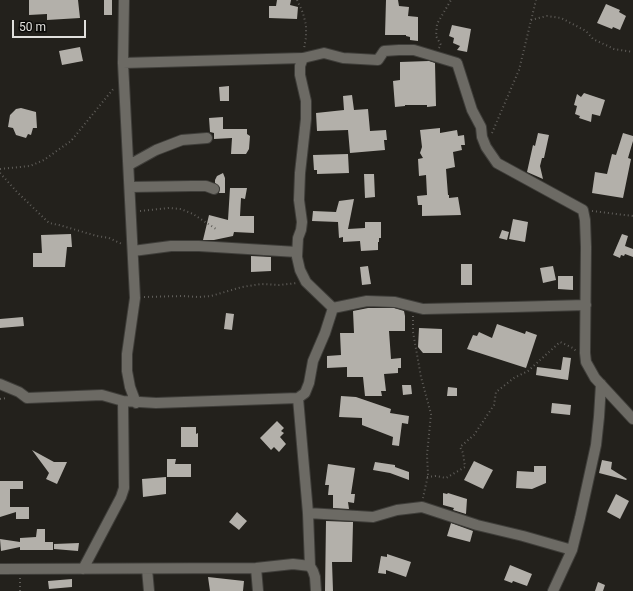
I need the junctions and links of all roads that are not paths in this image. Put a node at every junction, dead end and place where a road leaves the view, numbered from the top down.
1 (124, 0) edge
2 (303, 58) junction
3 (123, 63) junction
4 (207, 138) dead end
5 (129, 165) junction
6 (130, 187) junction
7 (214, 189) dead end
8 (133, 251) junction
9 (296, 252) junction
10 (586, 305) junction
11 (333, 308) junction
12 (0, 384) edge
13 (601, 384) junction
14 (298, 398) junction
15 (123, 401) junction
16 (136, 403) junction
17 (633, 419) edge
18 (308, 513) junction
19 (572, 550) junction
20 (310, 566) junction
21 (256, 568) junction
22 (0, 569) edge
23 (84, 569) junction
24 (147, 569) junction
25 (149, 591) edge
26 (258, 591) edge
27 (316, 591) edge
28 (553, 591) edge

1 - 3 street
2 - 3 street
2 - 9 street
2 - 10 street
3 - 5 street
4 - 5 street
5 - 6 street
6 - 7 street
6 - 8 street
8 - 9 street
8 - 16 street
9 - 11 street
10 - 11 street
10 - 13 street
11 - 14 street
12 - 15 street
13 - 17 street
13 - 19 street
14 - 16 street
14 - 18 street
15 - 16 street
15 - 23 street
18 - 19 street
18 - 20 street
19 - 28 street
20 - 21 street
20 - 27 street
21 - 24 street
21 - 26 street
22 - 23 street
23 - 24 street
24 - 25 street

